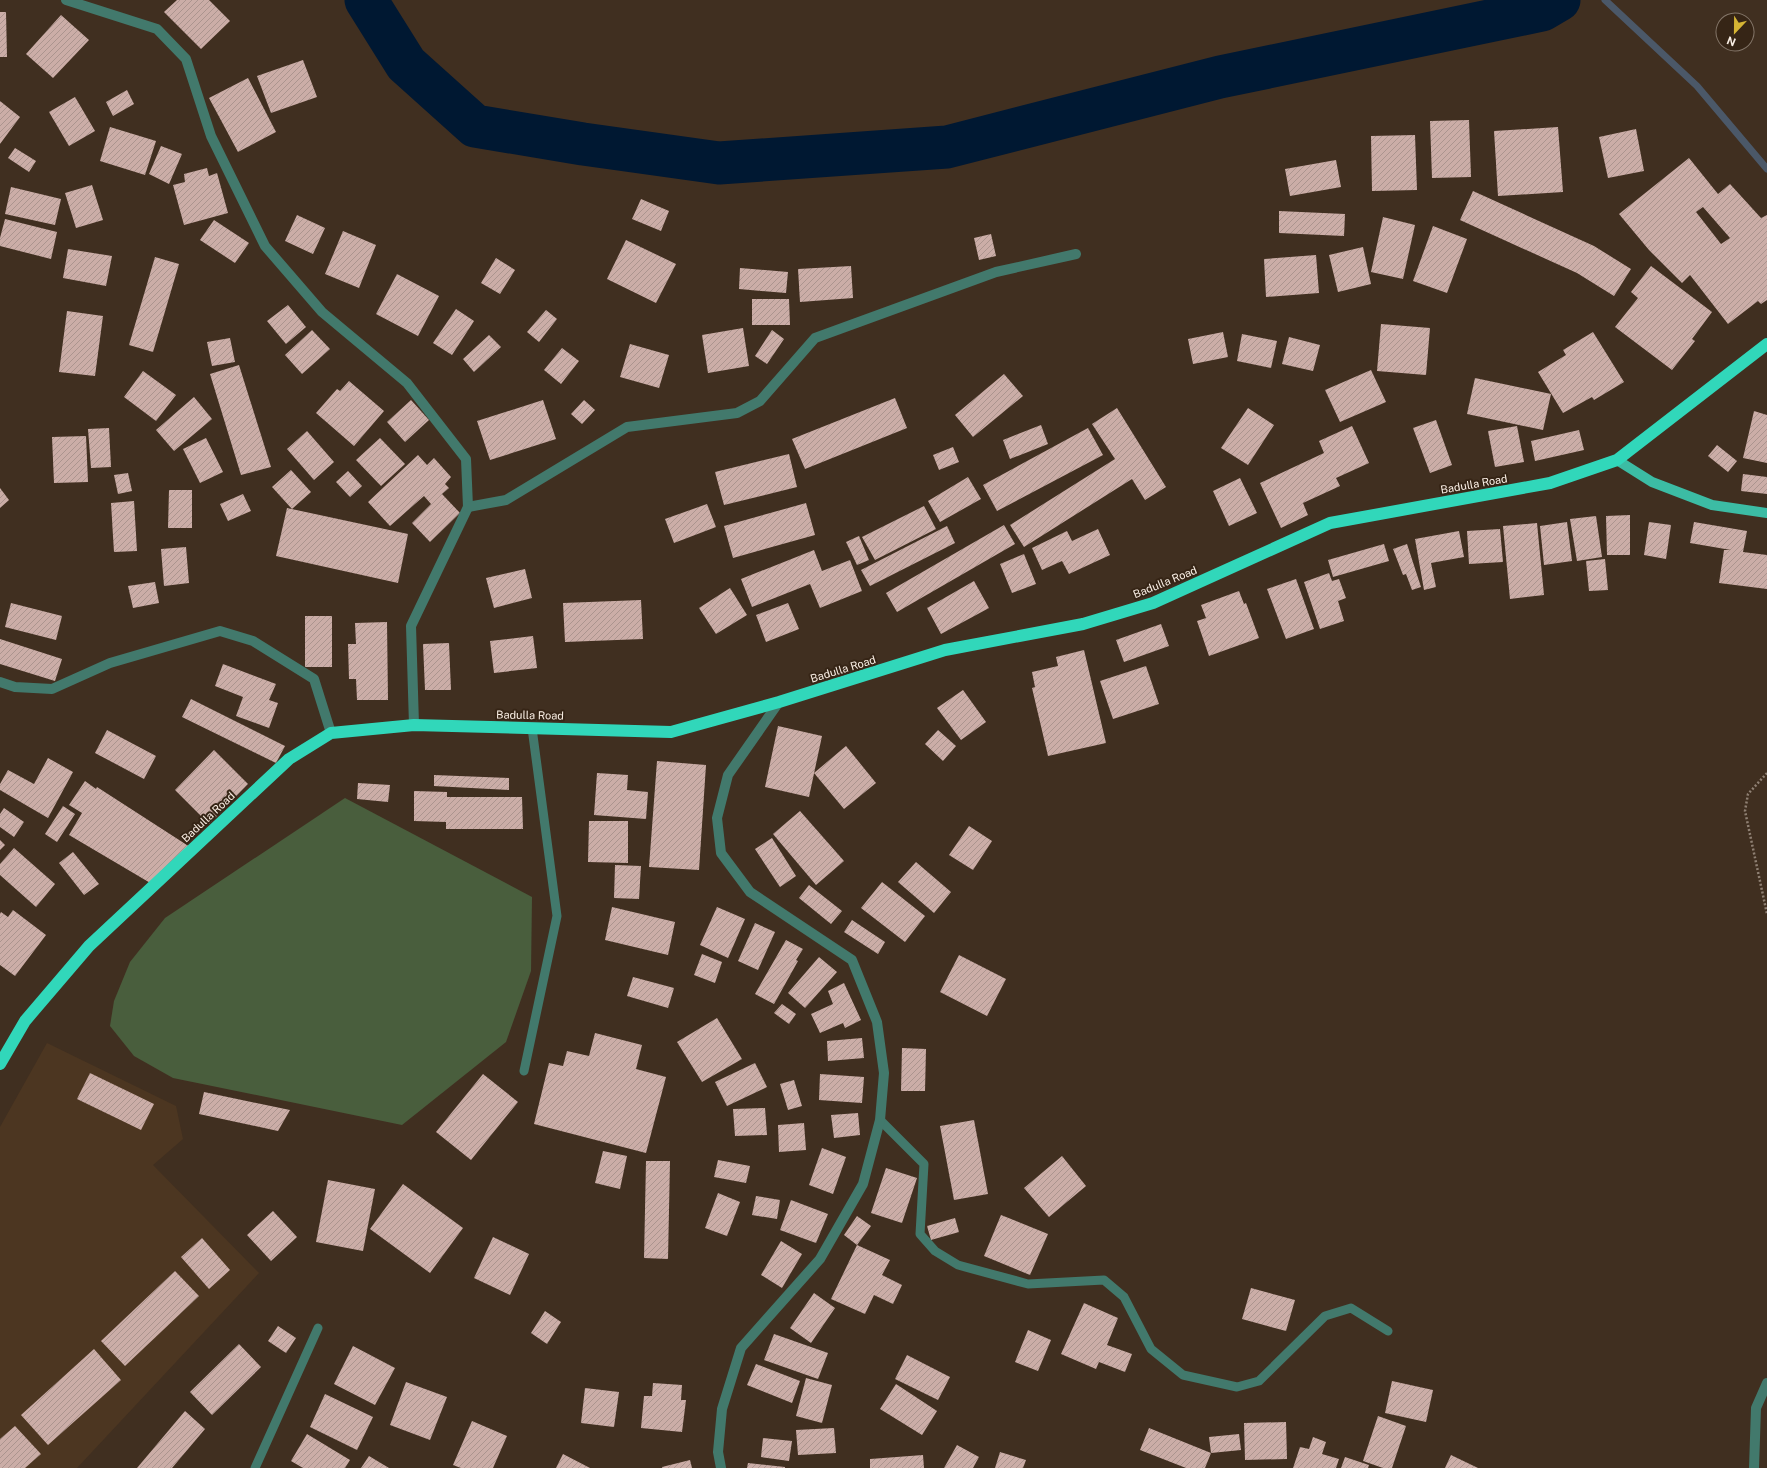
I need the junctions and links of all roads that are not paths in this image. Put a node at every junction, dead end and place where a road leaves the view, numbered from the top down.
1 (66, 0) edge
2 (1076, 254) dead end
3 (1767, 344) edge
4 (1618, 460) junction
5 (468, 507) junction
6 (1767, 513) edge
7 (0, 682) edge
8 (779, 702) junction
9 (414, 725) junction
10 (532, 728) junction
11 (331, 733) junction
12 (0, 1064) edge
13 (524, 1071) dead end
14 (880, 1120) junction
15 (318, 1328) dead end
16 (1388, 1331) dead end
17 (1767, 1383) edge
18 (256, 1468) edge
19 (721, 1468) edge
20 (1754, 1468) edge

1 - 5 street
2 - 5 street
3 - 4 highway, Badulla Road
4 - 6 main road
4 - 8 highway, Badulla Road
5 - 9 street
7 - 11 street
8 - 10 highway, Badulla Road
8 - 14 street
9 - 10 highway, Badulla Road
9 - 11 highway, Badulla Road
10 - 13 lane
11 - 12 highway, Badulla Road
14 - 16 lane
14 - 19 street
15 - 18 lane
17 - 20 street

